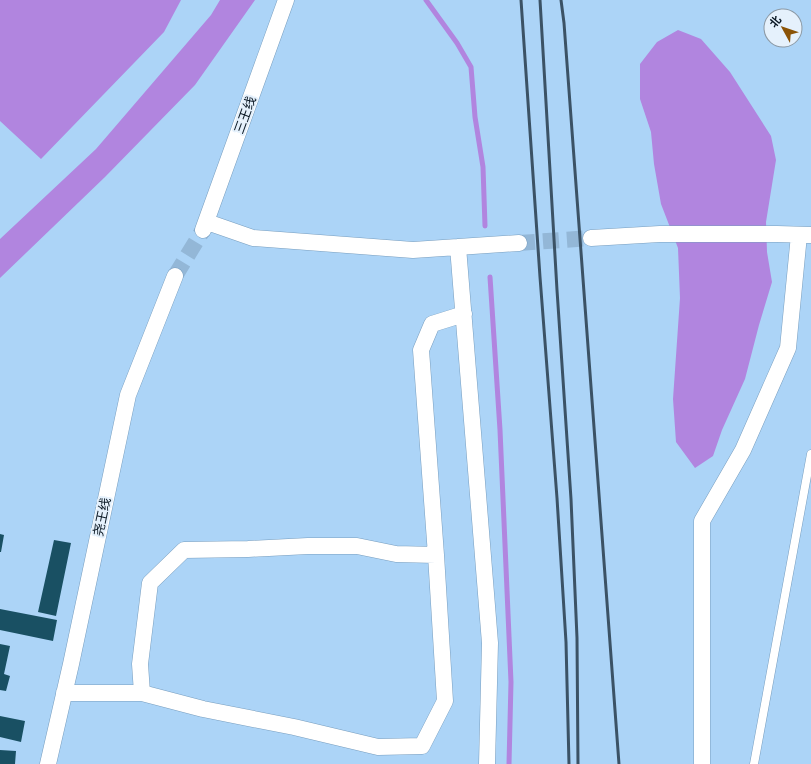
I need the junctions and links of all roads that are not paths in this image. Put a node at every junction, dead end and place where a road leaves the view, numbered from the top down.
1 (286, 0) edge
2 (805, 235) edge
3 (590, 238) tunnel mouth
4 (519, 243) tunnel mouth
5 (458, 248) junction
6 (174, 276) tunnel mouth
7 (464, 314) junction
8 (811, 454) edge
9 (436, 555) junction
10 (64, 693) junction
11 (142, 693) junction
12 (48, 764) edge
13 (487, 764) edge
14 (702, 764) edge
15 (754, 764) edge

1 - 5 street, 三王线
2 - 3 street
2 - 14 street
4 - 5 street
5 - 7 street
6 - 10 street, 尧王线
7 - 9 street
7 - 13 street
8 - 15 lane
9 - 11 street
9 - 11 street
10 - 11 street
10 - 12 street, 尧王线

